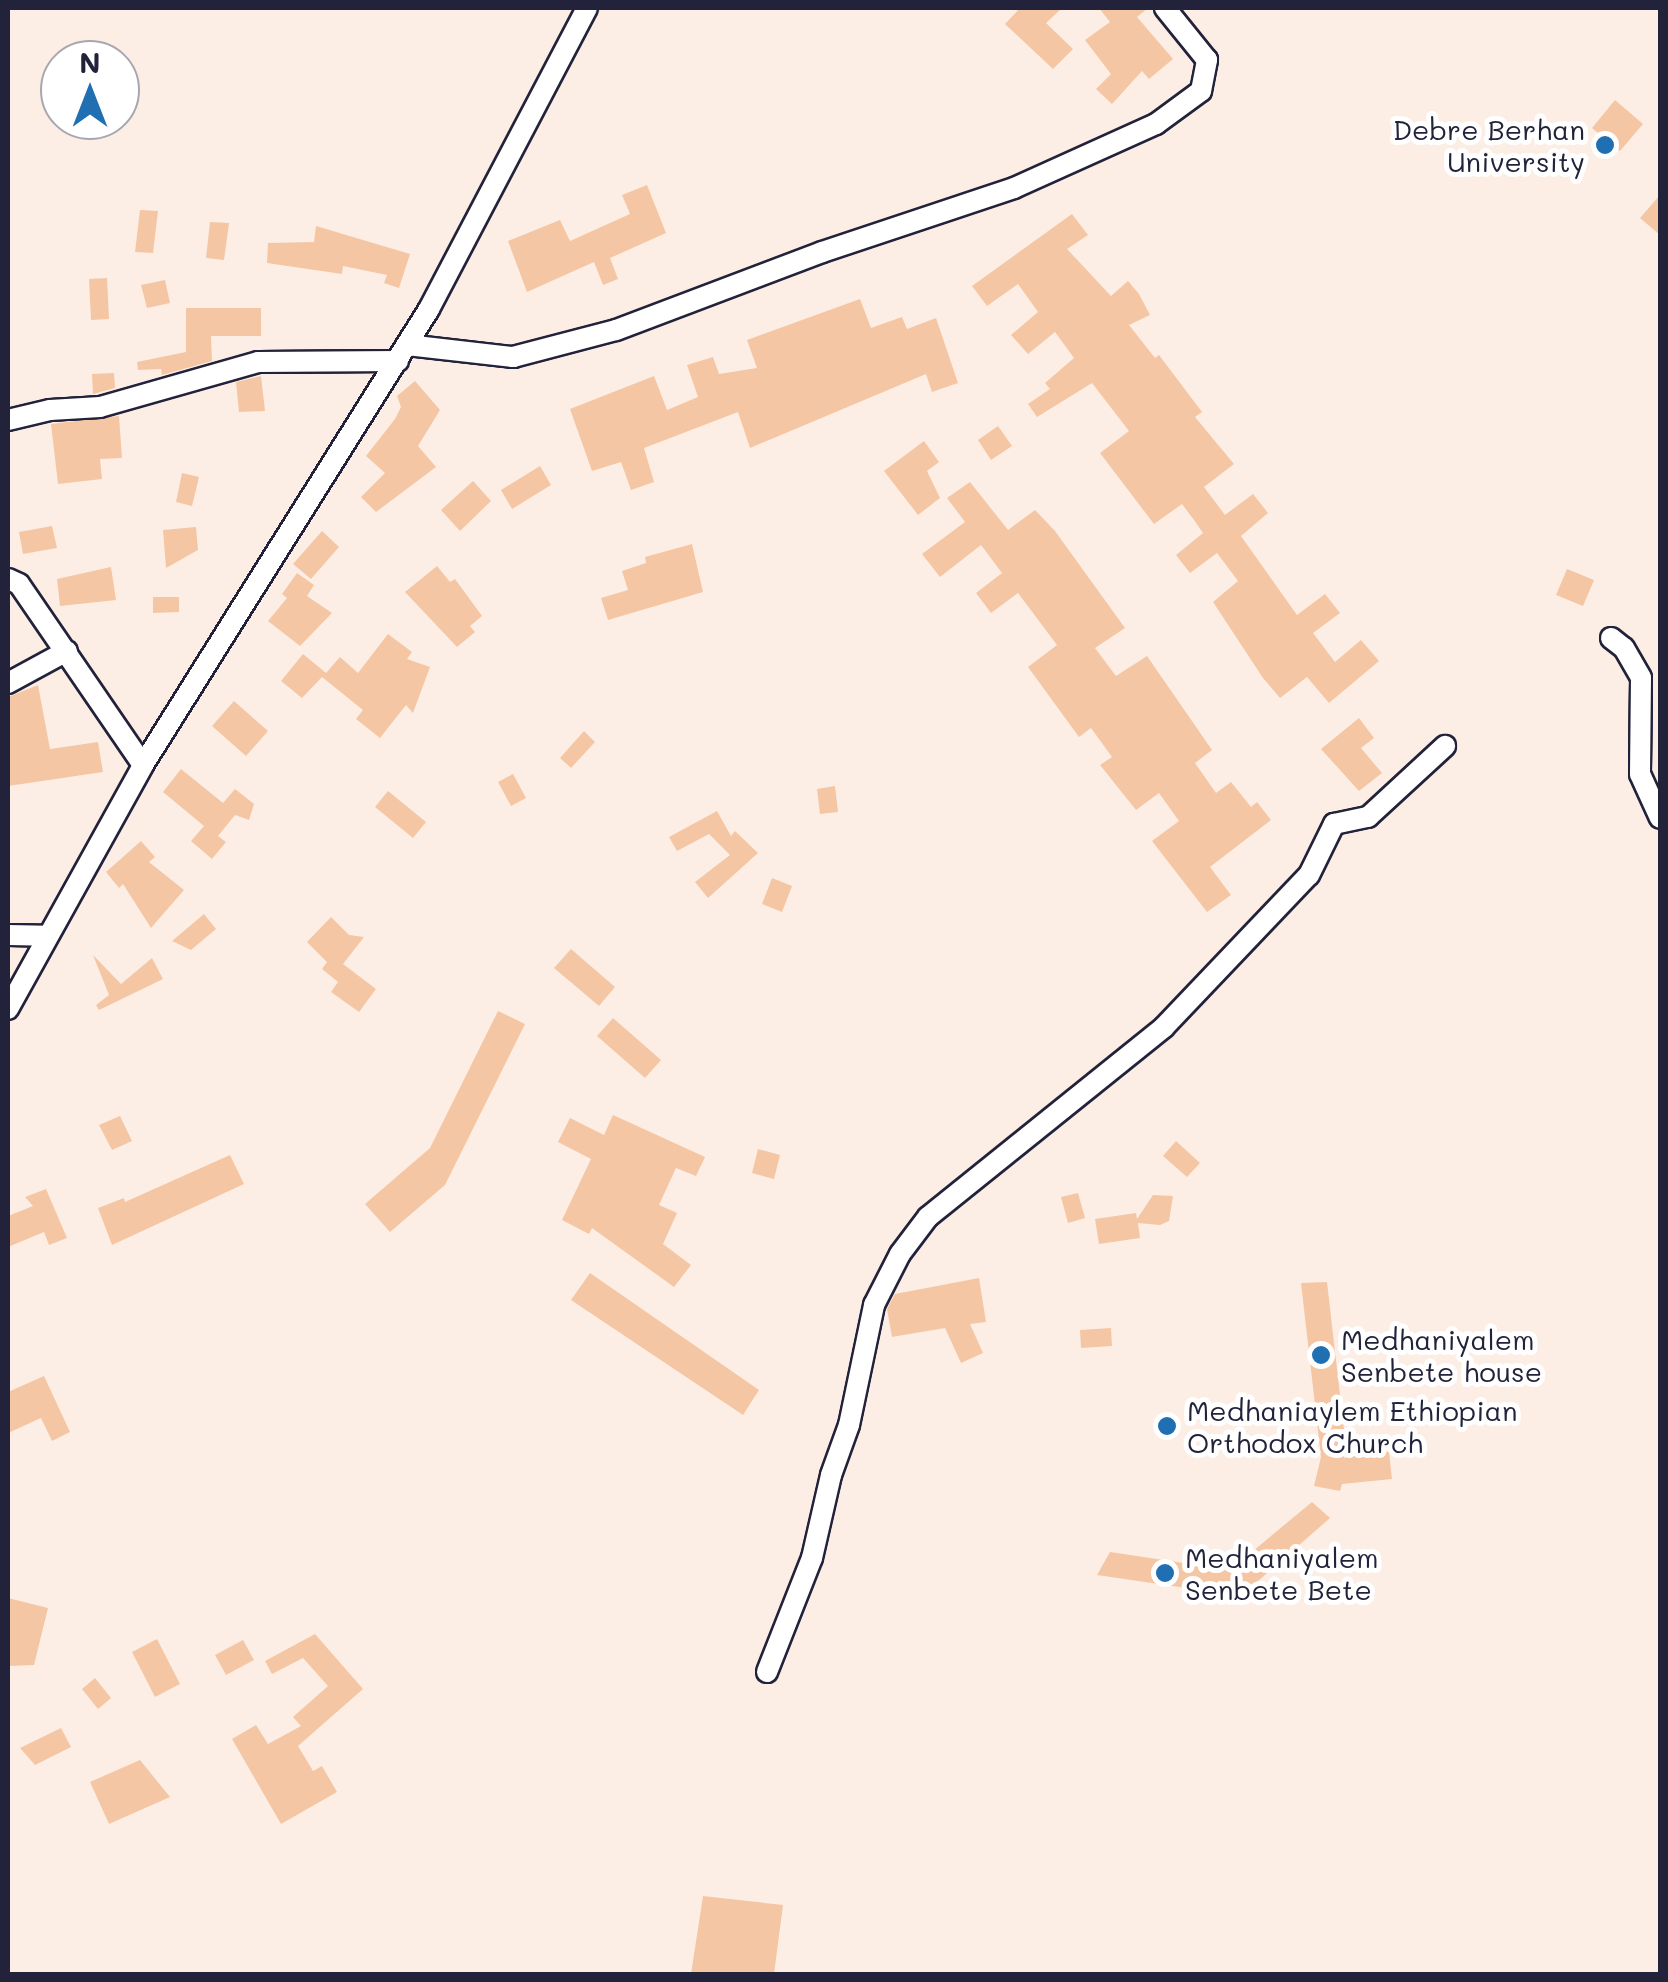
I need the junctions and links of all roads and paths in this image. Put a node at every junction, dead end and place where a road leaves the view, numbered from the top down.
1 (587, 8) edge
2 (1166, 8) edge
3 (402, 353) junction
4 (8, 420) edge
5 (8, 579) edge
6 (1611, 638) dead end
7 (66, 651) junction
8 (8, 683) edge
9 (1445, 746) dead end
10 (143, 765) junction
11 (1660, 818) edge
12 (8, 935) edge
13 (47, 936) junction
14 (8, 1009) edge
15 (766, 1672) dead end

1 - 3 street
2 - 3 street
3 - 4 street
3 - 10 street
5 - 7 street
6 - 11 street
7 - 8 street
7 - 10 street
9 - 15 street
10 - 13 street
12 - 13 street
13 - 14 street

